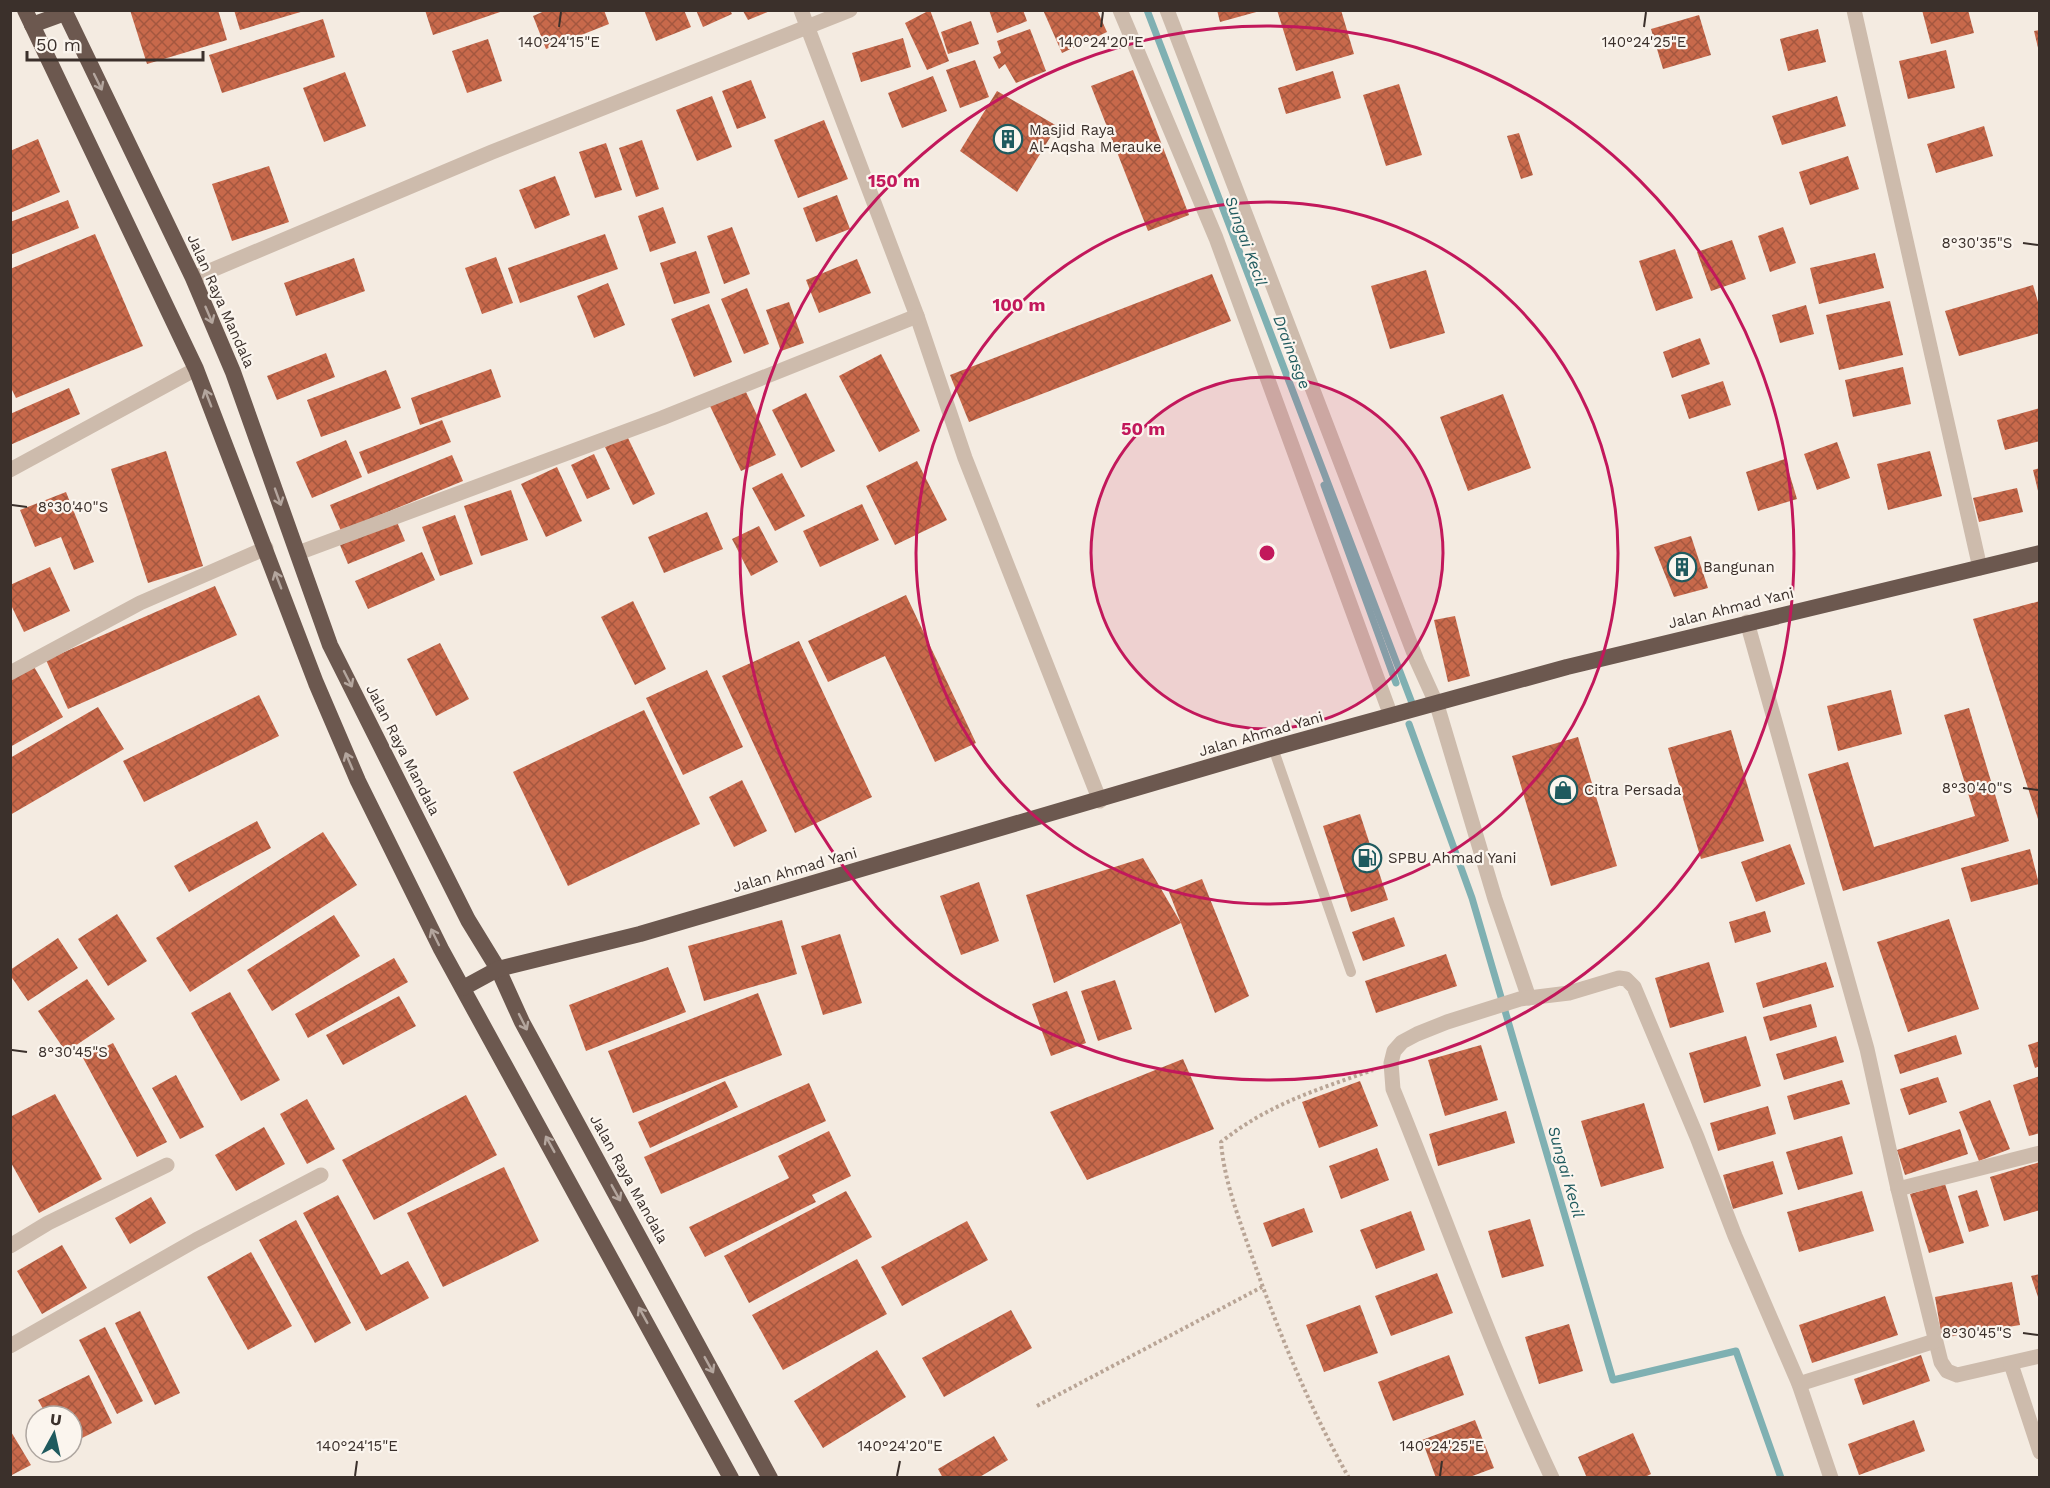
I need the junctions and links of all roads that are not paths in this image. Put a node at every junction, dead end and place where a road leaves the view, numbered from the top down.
1 (801, 10) edge
2 (850, 10) edge
3 (1120, 10) edge
4 (1167, 10) edge
5 (1854, 10) edge
6 (64, 12) edge
7 (28, 18) edge
8 (808, 26) junction
9 (193, 278) junction
10 (916, 316) junction
11 (196, 369) junction
12 (10, 470) edge
13 (266, 548) junction
14 (298, 553) junction
15 (2040, 553) edge
16 (1980, 568) junction
17 (1746, 622) junction
18 (10, 673) edge
19 (1432, 705) junction
20 (1396, 715) junction
21 (1273, 748) junction
22 (1100, 801) junction
23 (498, 969) junction
24 (1350, 972) dead end
25 (463, 988) junction
26 (1525, 999) junction
27 (2040, 1153) edge
28 (167, 1166) dead end
29 (321, 1175) dead end
30 (1898, 1189) junction
31 (10, 1246) edge
32 (1935, 1341) junction
33 (10, 1346) edge
34 (2040, 1356) edge
35 (2011, 1364) junction
36 (1799, 1383) junction
37 (2040, 1452) edge
38 (731, 1478) edge
39 (770, 1478) edge
40 (1552, 1478) edge
41 (1832, 1478) edge

1 - 8 street
2 - 8 street
3 - 20 street
4 - 19 street
5 - 16 street
6 - 7 highway
6 -> 9 highway, Jalan Raya Mandala
7 - 11 highway
8 - 9 street
8 - 10 street
9 -> 14 highway, Jalan Raya Mandala
10 - 14 street
10 - 22 street
11 - 12 street
13 -> 11 highway
13 - 18 street
25 -> 13 highway
14 -> 23 highway, Jalan Raya Mandala
15 - 16 highway, Jalan Ahmad Yani
16 - 17 highway, Jalan Ahmad Yani
17 - 19 highway, Jalan Ahmad Yani
17 - 30 street
19 - 20 highway, Jalan Ahmad Yani
19 - 26 street
20 - 21 highway, Jalan Ahmad Yani
21 - 22 highway, Jalan Ahmad Yani
21 - 24 lane
22 - 23 highway, Jalan Ahmad Yani
23 - 25 highway, Jalan Ahmad Yani
23 -> 39 highway, Jalan Raya Mandala
38 -> 25 highway
26 - 36 street
26 - 40 street
27 - 30 street
28 - 31 street
29 - 33 street
30 - 32 street
32 - 35 street
32 - 36 street
34 - 35 street
35 - 37 street
36 - 41 street

